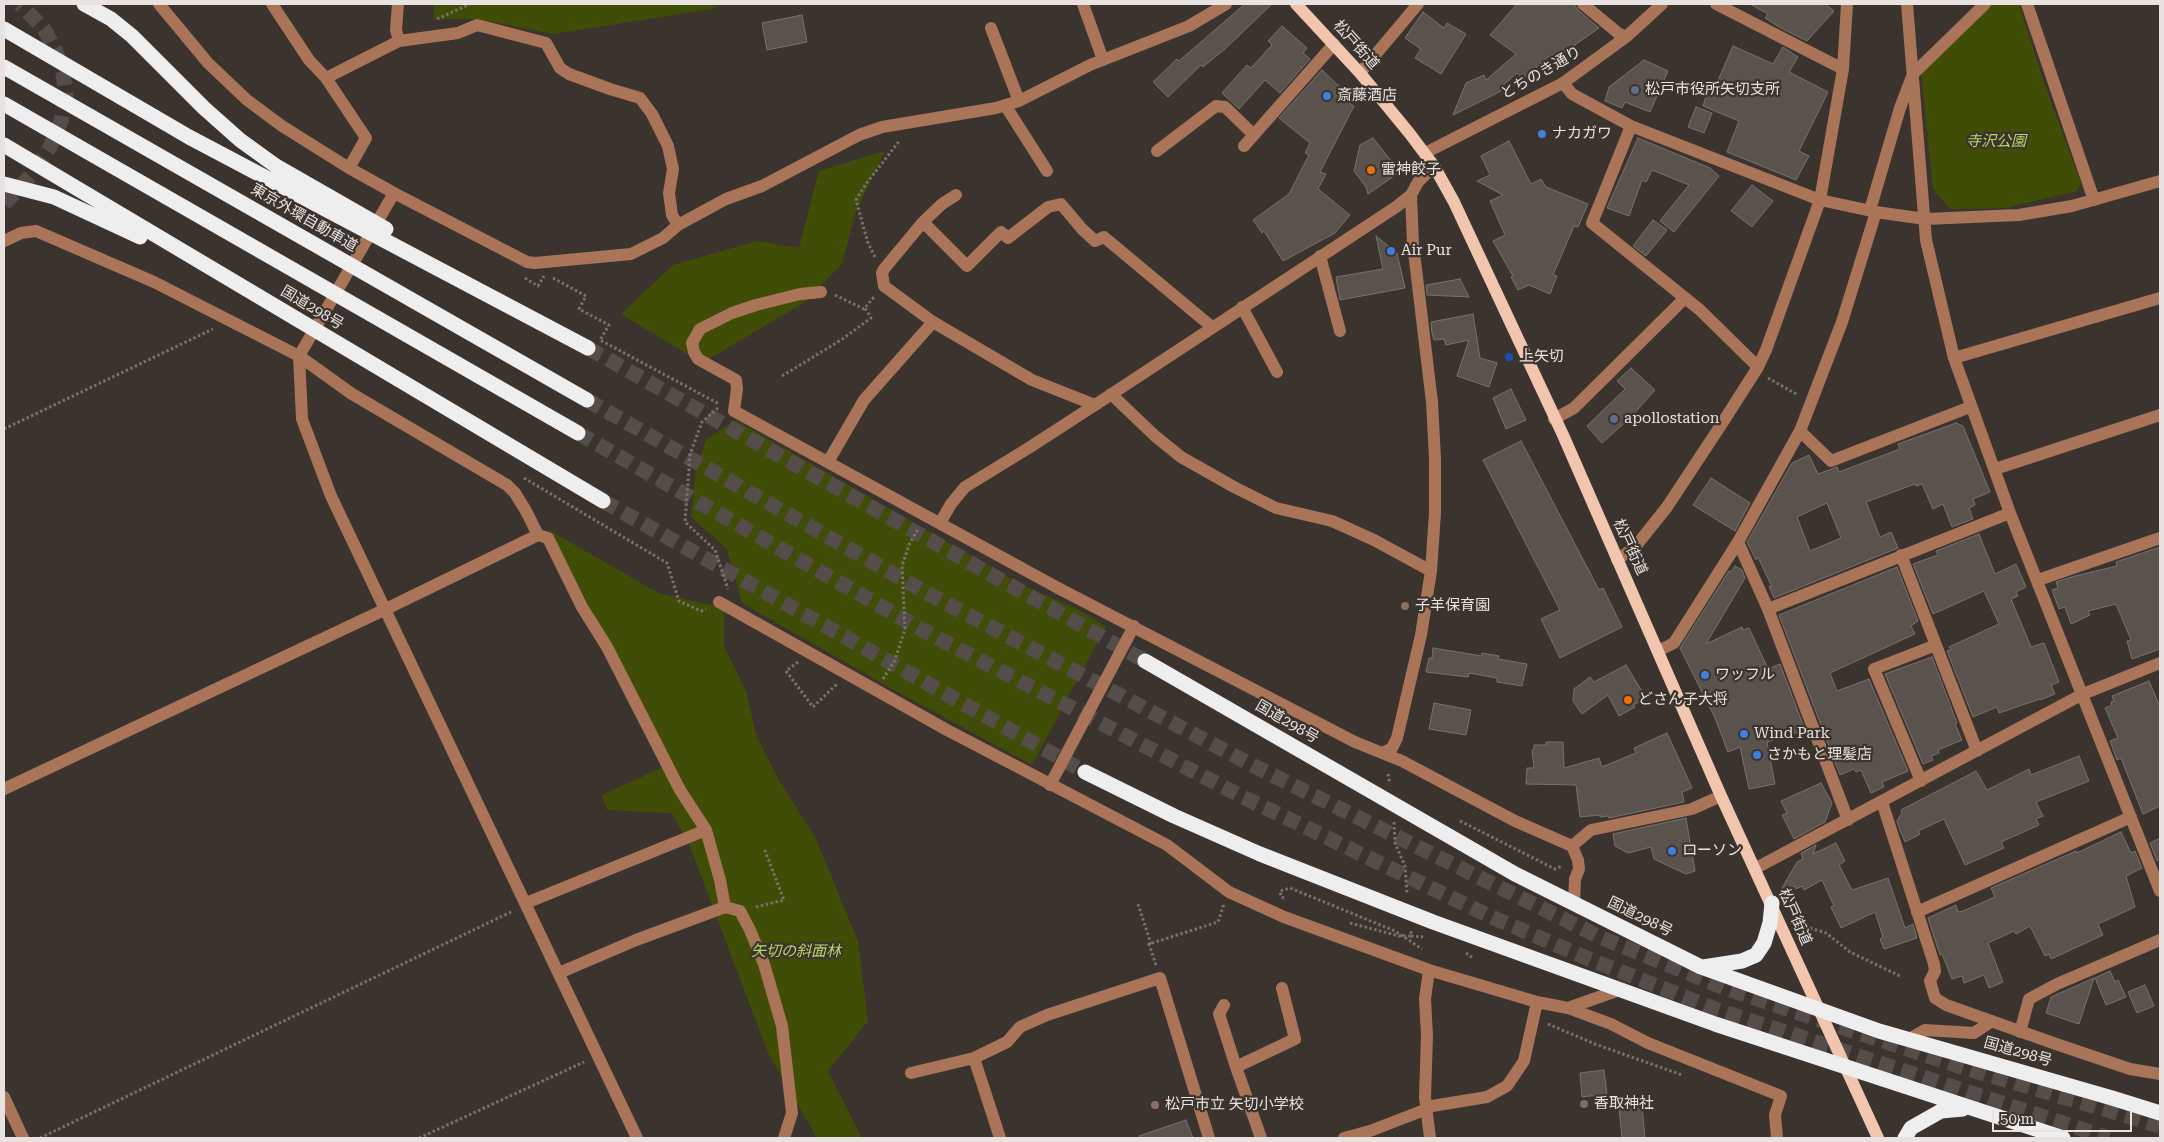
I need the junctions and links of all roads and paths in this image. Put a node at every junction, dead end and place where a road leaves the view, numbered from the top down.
1 (84, 4) edge
2 (159, 4) edge
3 (272, 4) edge
4 (398, 4) edge
5 (470, 4) edge
6 (1083, 4) edge
7 (1226, 4) edge
8 (1296, 4) edge
9 (1418, 4) edge
10 (1583, 4) edge
11 (1662, 4) edge
12 (1716, 4) edge
13 (1846, 4) edge
14 (1907, 4) edge
15 (1985, 4) edge
16 (2027, 4) edge
17 (429, 23) dead end
18 (991, 28) dead end
19 (4, 29) edge
20 (1626, 37) junction
21 (399, 41) junction
22 (1334, 44) junction
23 (1103, 60) junction
24 (4, 67) edge
25 (1843, 69) junction
26 (1360, 73) junction
27 (1913, 74) junction
28 (326, 78) junction
29 (1563, 83) junction
30 (1019, 101) junction
31 (4, 104) edge
32 (1005, 105) junction
33 (912, 123) junction
34 (1631, 126) junction
35 (1254, 135) junction
36 (4, 145) edge
37 (1244, 146) dead end
38 (1157, 151) dead end
39 (1425, 153) junction
40 (1434, 166) junction
41 (349, 168) junction
42 (1047, 171) dead end
43 (2160, 181) edge
44 (4, 184) edge
45 (394, 193) junction
46 (956, 195) dead end
47 (1411, 195) junction
48 (1820, 200) junction
49 (2094, 200) junction
50 (1873, 211) junction
51 (1925, 219) junction
52 (923, 222) junction
53 (678, 225) junction
54 (133, 228) junction
55 (4, 240) edge
56 (1320, 256) junction
57 (882, 273) junction
58 (545, 274) dead end
59 (884, 286) junction
60 (822, 292) joint
61 (1685, 298) junction
62 (2160, 298) edge
63 (1242, 307) junction
64 (865, 308) junction
65 (229, 321) junction
66 (933, 322) junction
67 (1212, 327) junction
68 (555, 331) junction
69 (1340, 331) dead end
70 (588, 348) tunnel mouth
71 (299, 356) junction
72 (1954, 358) junction
73 (1756, 369) junction
74 (1278, 372) dead end
75 (782, 376) dead end
76 (1112, 394) junction
77 (709, 399) dead end
78 (587, 400) tunnel mouth
79 (1811, 403) junction
80 (1095, 405) junction
81 (1970, 407) junction
82 (2160, 415) edge
83 (1554, 419) junction
84 (4, 428) edge
85 (1800, 431) junction
86 (578, 433) tunnel mouth
87 (828, 462) junction
88 (1995, 469) junction
89 (519, 475) dead end
90 (602, 501) tunnel mouth
91 (2010, 513) junction
92 (927, 516) junction
93 (940, 523) junction
94 (538, 535) junction
95 (2160, 538) edge
96 (1738, 542) junction
97 (1900, 555) junction
98 (1617, 560) junction
99 (1431, 571) junction
100 (2038, 580) junction
101 (719, 602) dead end
102 (386, 609) junction
103 (1768, 609) junction
104 (701, 611) dead end
105 (1134, 626) junction
106 (1936, 645) junction
107 (1658, 651) junction
108 (1145, 661) tunnel mouth
109 (2160, 663) edge
110 (876, 690) junction
111 (2083, 694) junction
112 (1977, 750) junction
113 (1382, 753) junction
114 (1085, 772) tunnel mouth
115 (1396, 777) dead end
116 (1922, 781) junction
117 (1050, 785) junction
118 (1391, 787) dead end
119 (4, 789) edge
120 (1721, 796) junction
121 (1882, 802) junction
122 (2131, 817) junction
123 (1394, 818) dead end
124 (1455, 819) dead end
125 (1848, 820) junction
126 (706, 830) junction
127 (1572, 846) junction
128 (764, 848) dead end
129 (1561, 858) dead end
130 (1756, 868) junction
131 (2160, 888) edge
132 (1228, 892) junction
133 (1289, 901) dead end
134 (1408, 901) dead end
135 (526, 903) junction
136 (1772, 903) junction
137 (1138, 904) dead end
138 (1574, 904) junction
139 (725, 907) junction
140 (740, 911) junction
141 (1916, 912) junction
142 (1348, 922) dead end
143 (1410, 928) dead end
144 (1810, 928) dead end
145 (2160, 940) edge
146 (1151, 944) junction
147 (1424, 950) dead end
148 (1702, 967) junction
149 (1429, 970) junction
150 (559, 973) junction
151 (1900, 976) dead end
152 (1160, 978) junction
153 (1282, 988) dead end
154 (1622, 989) junction
155 (1537, 1002) junction
156 (1224, 1005) dead end
157 (1568, 1008) junction
158 (1821, 1010) junction
159 (1992, 1021) junction
160 (2020, 1032) junction
161 (1909, 1039) junction
162 (596, 1056) junction
163 (974, 1058) junction
164 (1845, 1066) junction
165 (1236, 1067) junction
166 (911, 1073) dead end
167 (2160, 1074) edge
168 (4, 1098) edge
169 (2112, 1098) junction
170 (2160, 1106) edge
171 (1426, 1108) junction
172 (1970, 1109) junction
173 (2160, 1114) edge
174 (24, 1138) edge
175 (40, 1138) edge
176 (419, 1138) edge
177 (637, 1138) edge
178 (784, 1138) edge
179 (1000, 1138) edge
180 (1209, 1138) edge
181 (1261, 1138) edge
182 (1344, 1138) edge
183 (1430, 1138) edge
184 (1777, 1138) edge
185 (1878, 1138) edge
186 (1905, 1138) edge
187 (2063, 1138) edge

1 - 68 highway
2 - 41 street
3 - 28 street
4 - 21 street
5 - 17 path
6 - 23 street
7 - 23 street
8 - 22 main road, 松戸街道
9 - 26 street
10 - 20 street
11 - 20 street, とちのき通り
12 - 25 street
13 - 25 street
14 - 27 street
15 - 27 street
16 - 49 street
18 - 30 street
19 - 68 highway
20 - 29 street, とちのき通り
21 - 28 street
21 - 53 street
22 - 26 main road, 松戸街道
22 - 35 street
23 - 30 street
24 - 78 highway, 東京外環自動車道
25 - 48 street
26 - 39 main road, 松戸街道
27 - 50 street
27 - 51 street
28 - 41 street
29 - 34 street
29 - 39 street, とちのき通り
30 - 32 street
31 - 86 highway
32 - 33 street
32 - 42 street
33 - 53 street
33 - 57 path
34 - 48 street
34 - 61 street
35 - 37 street
35 - 38 street
36 - 54 highway
39 - 40 main road, 松戸街道
40 - 47 street
40 - 83 main road, 松戸街道
41 - 45 street
43 - 49 street
44 - 54 highway
45 - 53 street
45 - 71 street
46 - 52 street
47 - 56 street
47 - 99 street
48 - 50 street
48 - 73 street
49 - 51 street
50 - 51 street
50 - 79 street
51 - 72 street
52 - 57 street
52 - 67 street
54 - 90 highway, 国道298号
55 - 65 street
56 - 63 street
56 - 69 street
57 - 59 street
58 - 77 path
59 - 64 path
59 - 66 street
60 - 64 path
60 - 87 street
61 - 73 street
61 - 83 street
62 - 72 street
63 - 67 street
63 - 74 street
64 - 75 path
65 - 71 street
65 - 84 path
66 - 80 street
66 - 87 street
67 - 76 street
68 - 70 highway
71 - 94 street
71 - 102 street
72 - 81 street
73 - 79 path
73 - 98 street
76 - 80 street
76 - 99 street
79 - 85 street
80 - 93 street
81 - 85 street
81 - 88 street
82 - 88 street
83 - 98 main road, 松戸街道
85 - 96 street
87 - 92 street
88 - 91 street
89 - 104 path
91 - 97 street
91 - 100 street
92 - 93 street
92 - 110 path
93 - 105 street
94 - 102 street
94 - 126 street
95 - 100 street
96 - 103 street
96 - 107 street
97 - 103 street
97 - 106 street
98 - 107 main road, 松戸街道
99 - 113 street
100 - 111 street
101 - 110 street
102 - 119 street
102 - 135 street
103 - 125 street
105 - 113 street
105 - 117 street
106 - 112 street
106 - 116 street
107 - 120 main road, 松戸街道
108 - 138 highway, 国道298号
109 - 111 street
110 - 117 street
111 - 112 street
111 - 122 street
112 - 116 street
113 - 127 street
114 - 154 highway
115 - 118 path
116 - 121 street
117 - 132 street
120 - 127 street
120 - 130 main road, 松戸街道
121 - 125 street
121 - 141 street
122 - 131 street
122 - 141 street
123 - 134 path
124 - 129 path
125 - 130 street
126 - 135 street
126 - 139 street
127 - 138 street
128 - 140 path
130 - 136 main road, 松戸街道
132 - 146 path
132 - 149 street
133 - 147 path
135 - 150 street
135 - 175 path
136 - 148 highway
136 - 158 main road, 松戸街道
137 - 146 path
138 - 148 highway, 国道298号
139 - 140 street
139 - 150 street
140 - 178 street
141 - 159 street
142 - 143 path
144 - 151 path
145 - 160 street
146 - 152 path
148 - 158 highway, 国道298号
149 - 155 street
149 - 171 street
150 - 162 street
152 - 163 street
152 - 180 street
153 - 165 street
154 - 157 street
154 - 164 highway
155 - 157 street
155 - 171 street
156 - 165 street
157 - 184 street
158 - 161 highway, 国道298号
158 - 164 main road, 松戸街道
159 - 160 street
159 - 161 street
160 - 167 street
161 - 169 highway, 国道298号
162 - 176 path
162 - 177 street
163 - 166 street
163 - 179 street
164 - 172 highway
164 - 185 main road, 松戸街道
165 - 181 street
168 - 174 street
169 - 170 highway
169 - 173 highway, 国道298号
171 - 182 street
171 - 183 street
172 - 186 highway
172 - 187 highway

